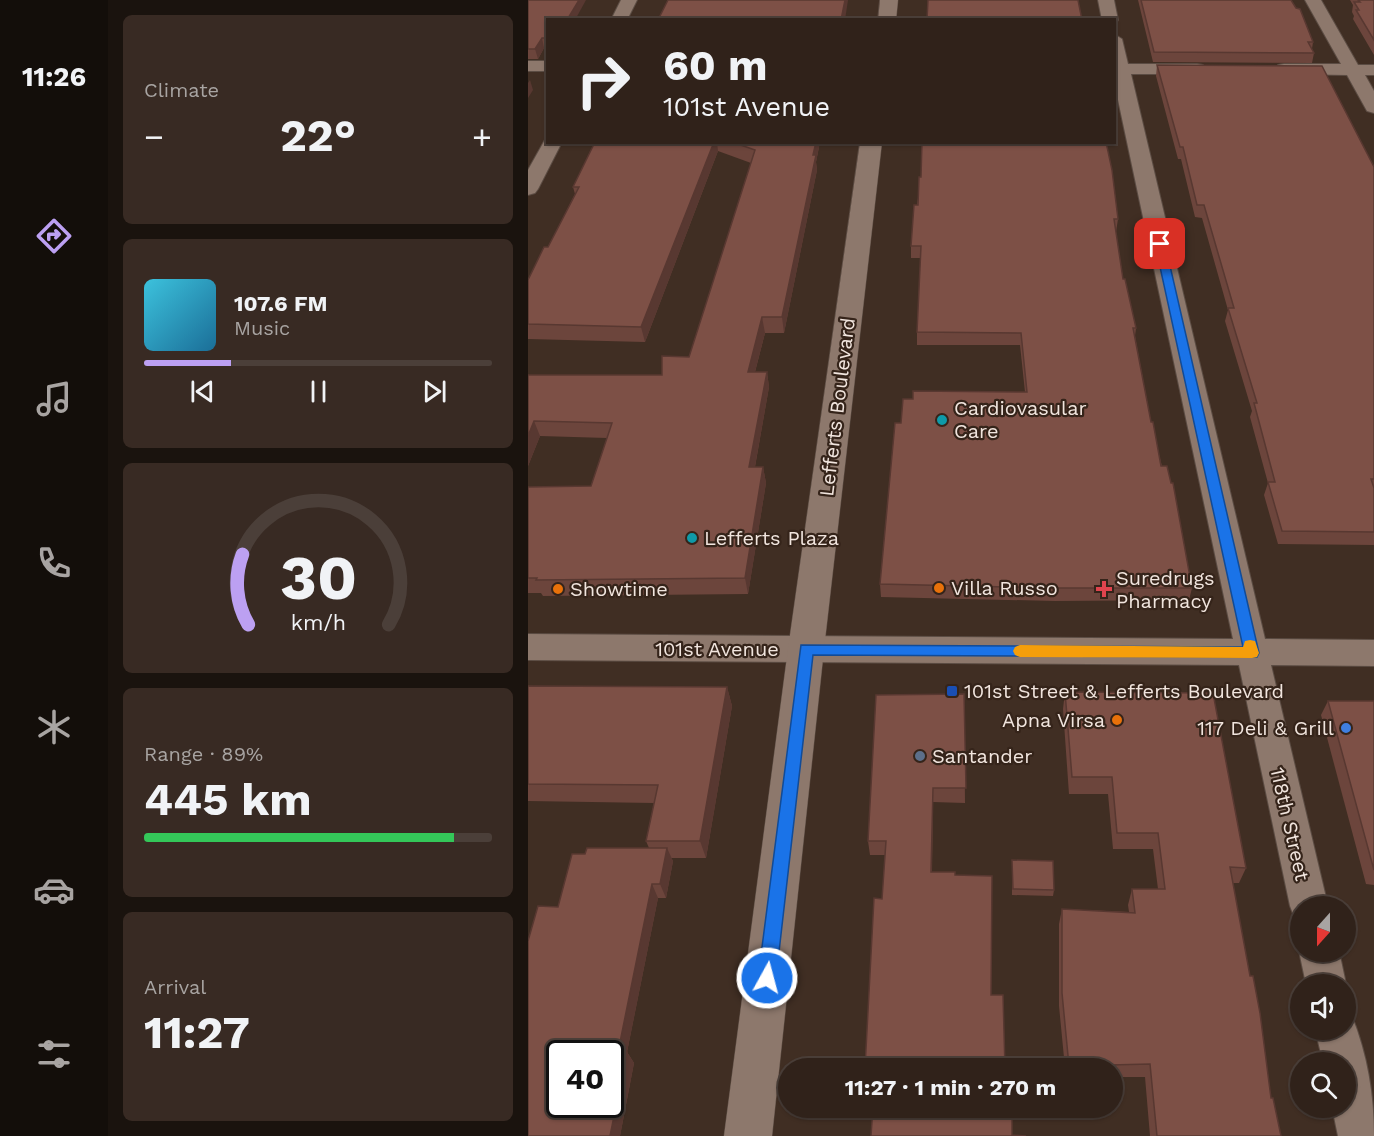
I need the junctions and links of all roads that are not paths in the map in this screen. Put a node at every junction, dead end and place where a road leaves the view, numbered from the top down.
1 (629, 0) edge
2 (889, 0) edge
3 (1106, 0) edge
4 (1313, 0) edge
5 (620, 18) edge
6 (887, 18) edge
7 (1110, 18) edge
8 (1116, 54) edge
9 (528, 66) edge
10 (546, 66) edge
11 (1118, 69) edge
12 (1212, 69) edge
13 (1272, 69) edge
14 (1353, 69) junction
15 (1374, 70) edge
16 (1374, 107) edge
17 (552, 144) edge
18 (871, 144) edge
19 (528, 189) edge
20 (528, 647) edge
21 (806, 649) junction
22 (1252, 653) junction
23 (1374, 653) edge
24 (1307, 896) edge
25 (1356, 1117) edge
26 (748, 1136) edge
27 (1360, 1136) edge

1 - 5 street
2 - 6 street
3 - 7 street
4 - 14 street
8 - 11 street, 118th Street
9 - 10 street
11 - 12 street
11 - 22 street, 118th Street
13 - 14 street
14 - 15 street
14 - 16 street
17 - 19 street
18 - 21 street, Lefferts Boulevard
20 - 21 street, 101st Avenue
21 - 22 street, 101st Avenue
21 - 26 street, Lefferts Boulevard
22 - 23 street, 101st Avenue
22 - 24 street, 118th Street
25 - 27 street

